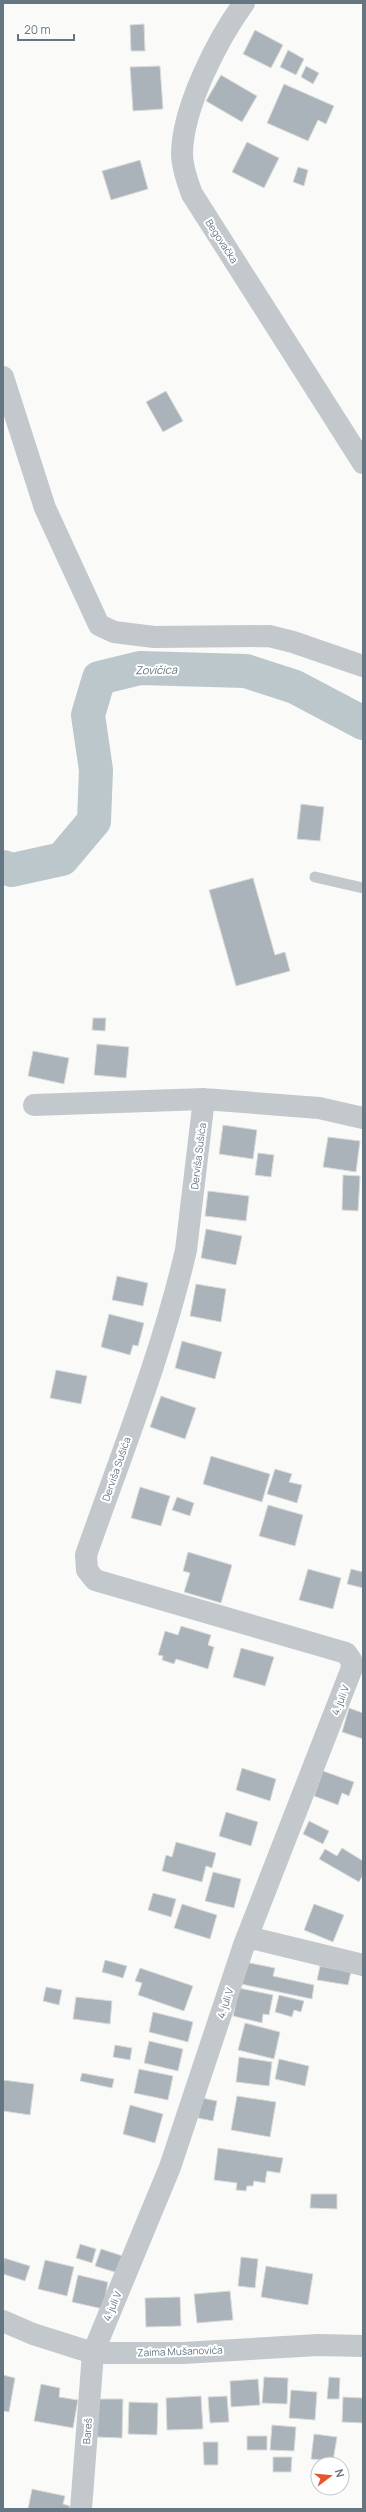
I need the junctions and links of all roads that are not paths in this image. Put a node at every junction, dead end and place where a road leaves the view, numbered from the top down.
1 (244, 3) edge
2 (3, 377) edge
3 (363, 464) edge
4 (363, 666) edge
5 (315, 877) dead end
6 (363, 888) edge
7 (204, 1099) junction
8 (34, 1105) dead end
9 (363, 1118) edge
10 (346, 1653) joint
11 (247, 1937) junction
12 (363, 1965) edge
13 (3, 2321) edge
14 (363, 2346) edge
15 (93, 2353) junction
16 (81, 2509) edge

1 - 3 street, Begovačka
2 - 4 street
5 - 6 lane
7 - 8 street
7 - 9 street
7 - 10 street, Derviša Sušića
10 - 11 street, 4. juli V
11 - 12 street
11 - 15 street, 4. juli V
13 - 15 street, Zaima Mušanovića
14 - 15 street, Zaima Mušanovića
15 - 16 street, Bareš

